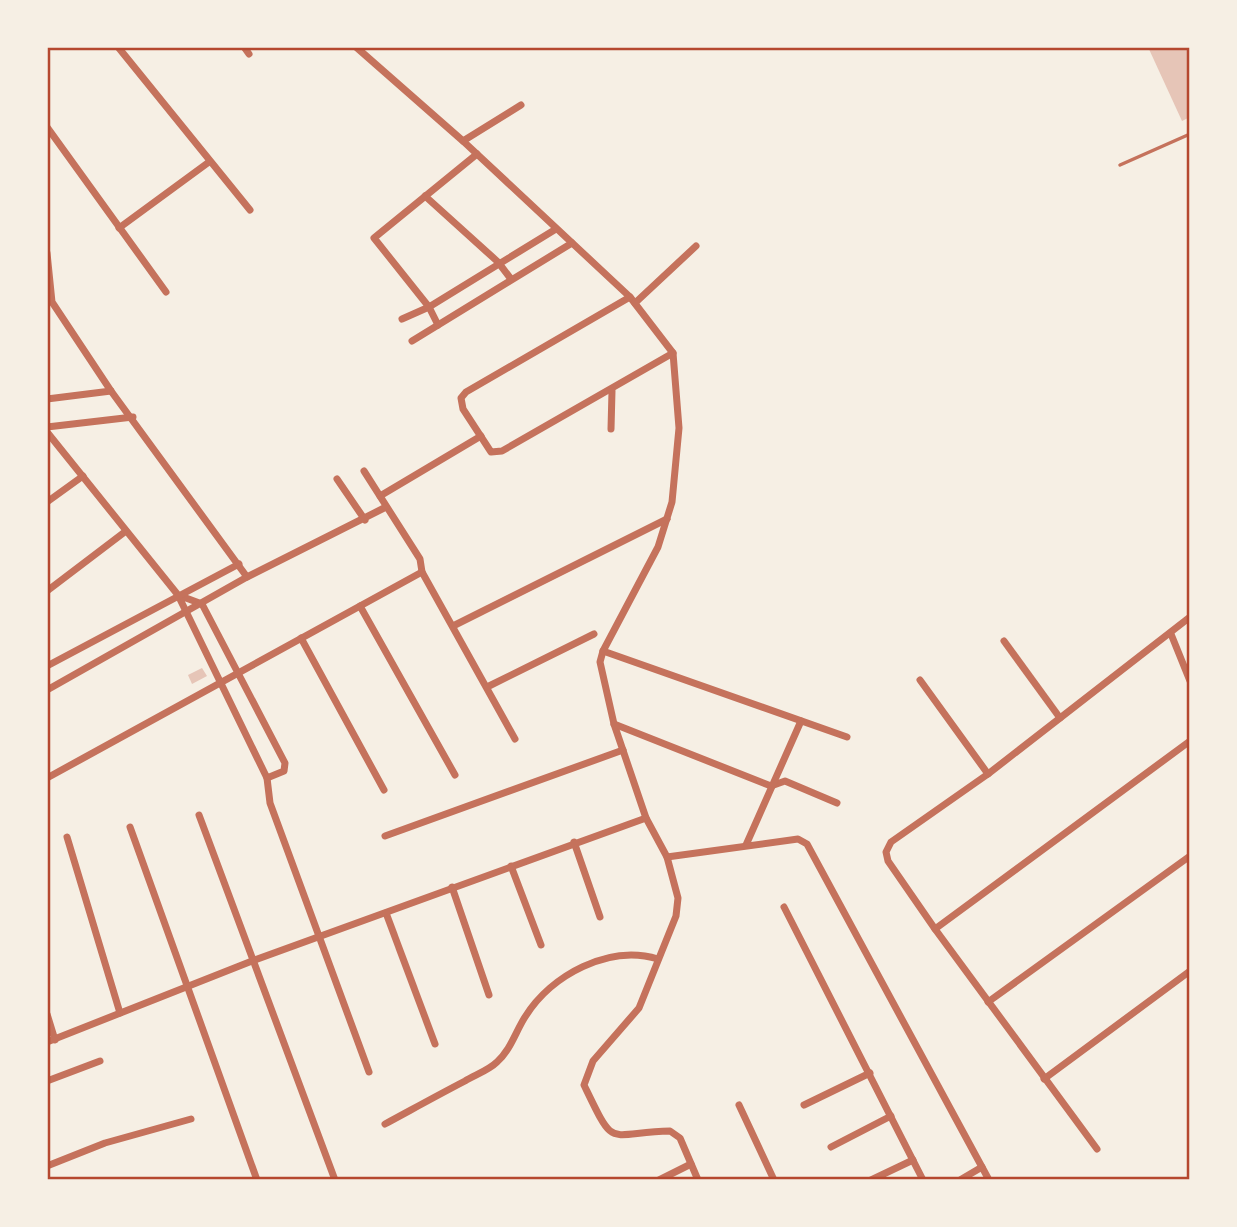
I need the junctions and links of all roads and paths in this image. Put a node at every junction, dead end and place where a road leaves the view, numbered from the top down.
1 (118, 47) edge
2 (356, 47) edge
3 (521, 104) dead end
4 (47, 127) edge
5 (1190, 134) edge
6 (463, 141) junction
7 (477, 154) junction
8 (209, 162) junction
9 (1120, 165) dead end
10 (425, 196) junction
11 (250, 211) dead end
12 (119, 228) junction
13 (556, 229) junction
14 (572, 243) junction
15 (696, 246) dead end
16 (47, 253) edge
17 (498, 262) junction
18 (511, 279) junction
19 (166, 292) dead end
20 (632, 300) junction
21 (429, 307) junction
22 (402, 319) dead end
23 (438, 325) junction
24 (412, 341) dead end
25 (673, 353) junction
26 (111, 391) junction
27 (611, 391) junction
28 (47, 399) edge
29 (133, 418) junction
30 (47, 427) edge
31 (611, 429) dead end
32 (47, 432) edge
33 (481, 436) junction
34 (364, 471) dead end
35 (83, 476) junction
36 (337, 479) dead end
37 (380, 496) junction
38 (47, 502) edge
39 (386, 507) junction
40 (667, 519) junction
41 (365, 520) junction
42 (126, 531) junction
43 (239, 564) junction
44 (422, 572) junction
45 (247, 577) junction
46 (47, 591) edge
47 (178, 595) junction
48 (202, 604) junction
49 (360, 606) junction
50 (186, 613) junction
51 (1190, 617) edge
52 (454, 625) junction
53 (594, 634) dead end
54 (1171, 634) junction
55 (301, 638) junction
56 (1004, 641) dead end
57 (603, 651) junction
58 (47, 666) edge
59 (1188, 671) edge
60 (239, 672) junction
61 (920, 680) dead end
62 (1190, 681) edge
63 (219, 683) junction
64 (487, 687) junction
65 (47, 690) edge
66 (1060, 718) junction
67 (801, 721) junction
68 (614, 724) junction
69 (847, 737) dead end
70 (514, 739) dead end
71 (1190, 741) edge
72 (623, 750) junction
73 (988, 774) junction
74 (455, 775) dead end
75 (47, 778) edge
76 (267, 778) junction
77 (771, 786) junction
78 (384, 790) dead end
79 (837, 803) dead end
80 (199, 815) dead end
81 (646, 818) junction
82 (130, 827) dead end
83 (67, 836) dead end
84 (385, 836) dead end
85 (574, 842) junction
86 (746, 845) junction
87 (1190, 856) edge
88 (667, 857) junction
89 (511, 866) junction
90 (452, 887) junction
91 (784, 907) dead end
92 (386, 913) junction
93 (600, 917) dead end
94 (935, 929) junction
95 (320, 936) junction
96 (541, 945) dead end
97 (658, 959) junction
98 (252, 961) junction
99 (1190, 971) edge
100 (186, 986) junction
101 (489, 995) dead end
102 (988, 1002) junction
103 (120, 1013) junction
104 (47, 1014) edge
105 (51, 1041) edge
106 (435, 1044) dead end
107 (100, 1060) dead end
108 (369, 1072) dead end
109 (870, 1073) junction
110 (1044, 1079) junction
111 (47, 1081) edge
112 (738, 1105) dead end
113 (803, 1105) dead end
114 (891, 1116) junction
115 (191, 1119) dead end
116 (385, 1124) dead end
117 (831, 1147) dead end
118 (1097, 1149) dead end
119 (913, 1160) junction
120 (691, 1164) junction
121 (47, 1166) edge
122 (982, 1167) junction
123 (257, 1180) edge
124 (335, 1180) edge
125 (659, 1180) edge
126 (698, 1180) edge
127 (774, 1180) edge
128 (871, 1180) edge
129 (923, 1180) edge
130 (960, 1180) edge
131 (989, 1180) edge

1 - 8 street
2 - 6 street
3 - 6 street
4 - 12 street
5 - 9 lane
6 - 7 street
7 - 10 street
7 - 13 street
8 - 11 street
8 - 12 street
10 - 17 street
10 - 21 street
12 - 19 street
13 - 14 street
13 - 17 street
14 - 18 street
14 - 20 street
15 - 20 street
16 - 26 street
17 - 18 street
17 - 21 street
18 - 23 street
20 - 25 street
20 - 33 street
21 - 22 street
21 - 23 street
23 - 24 street
25 - 27 street
25 - 40 street
26 - 28 street
26 - 29 street
27 - 31 street
27 - 33 street
29 - 30 street
29 - 43 street
32 - 35 street
33 - 37 street
34 - 37 street
35 - 38 street
35 - 42 street
36 - 41 street
37 - 39 street
39 - 41 street
39 - 44 street
40 - 52 street
40 - 57 street
41 - 45 street
42 - 46 street
42 - 47 street
43 - 45 street
43 - 47 street
44 - 49 street
44 - 52 street
45 - 48 street
47 - 48 street
47 - 50 street
47 - 58 street
48 - 50 street
48 - 60 street
49 - 55 street
49 - 74 street
50 - 63 street
50 - 65 street
51 - 54 street
52 - 64 street
53 - 64 street
54 - 59 street
54 - 66 street
55 - 60 street
55 - 78 street
56 - 66 street
57 - 67 street
57 - 68 street
59 - 62 street
60 - 63 street
60 - 76 street
61 - 73 street
63 - 75 street
63 - 76 street
64 - 70 street
66 - 73 street
67 - 69 street
67 - 77 street
68 - 72 street
68 - 77 street
71 - 94 street
72 - 81 street
72 - 84 street
73 - 94 street
76 - 95 street
77 - 79 street
77 - 86 street
80 - 98 street
81 - 85 street
81 - 88 street
82 - 100 street
83 - 103 street
85 - 89 street
85 - 93 street
86 - 88 street
86 - 122 street
87 - 102 street
88 - 97 street
89 - 90 street
89 - 96 street
90 - 92 street
90 - 101 street
91 - 109 street
92 - 95 street
92 - 106 street
94 - 102 street
95 - 98 street
95 - 108 street
97 - 116 street
97 - 120 street
98 - 100 street
98 - 124 street
99 - 110 street
100 - 103 street
100 - 123 street
102 - 110 street
103 - 105 street
104 - 105 street
107 - 111 street
109 - 113 street
109 - 114 street
110 - 118 street
112 - 127 street
114 - 117 street
114 - 119 street
115 - 121 street
119 - 128 street
119 - 129 street
120 - 125 street
120 - 126 street
122 - 130 street
122 - 131 street

